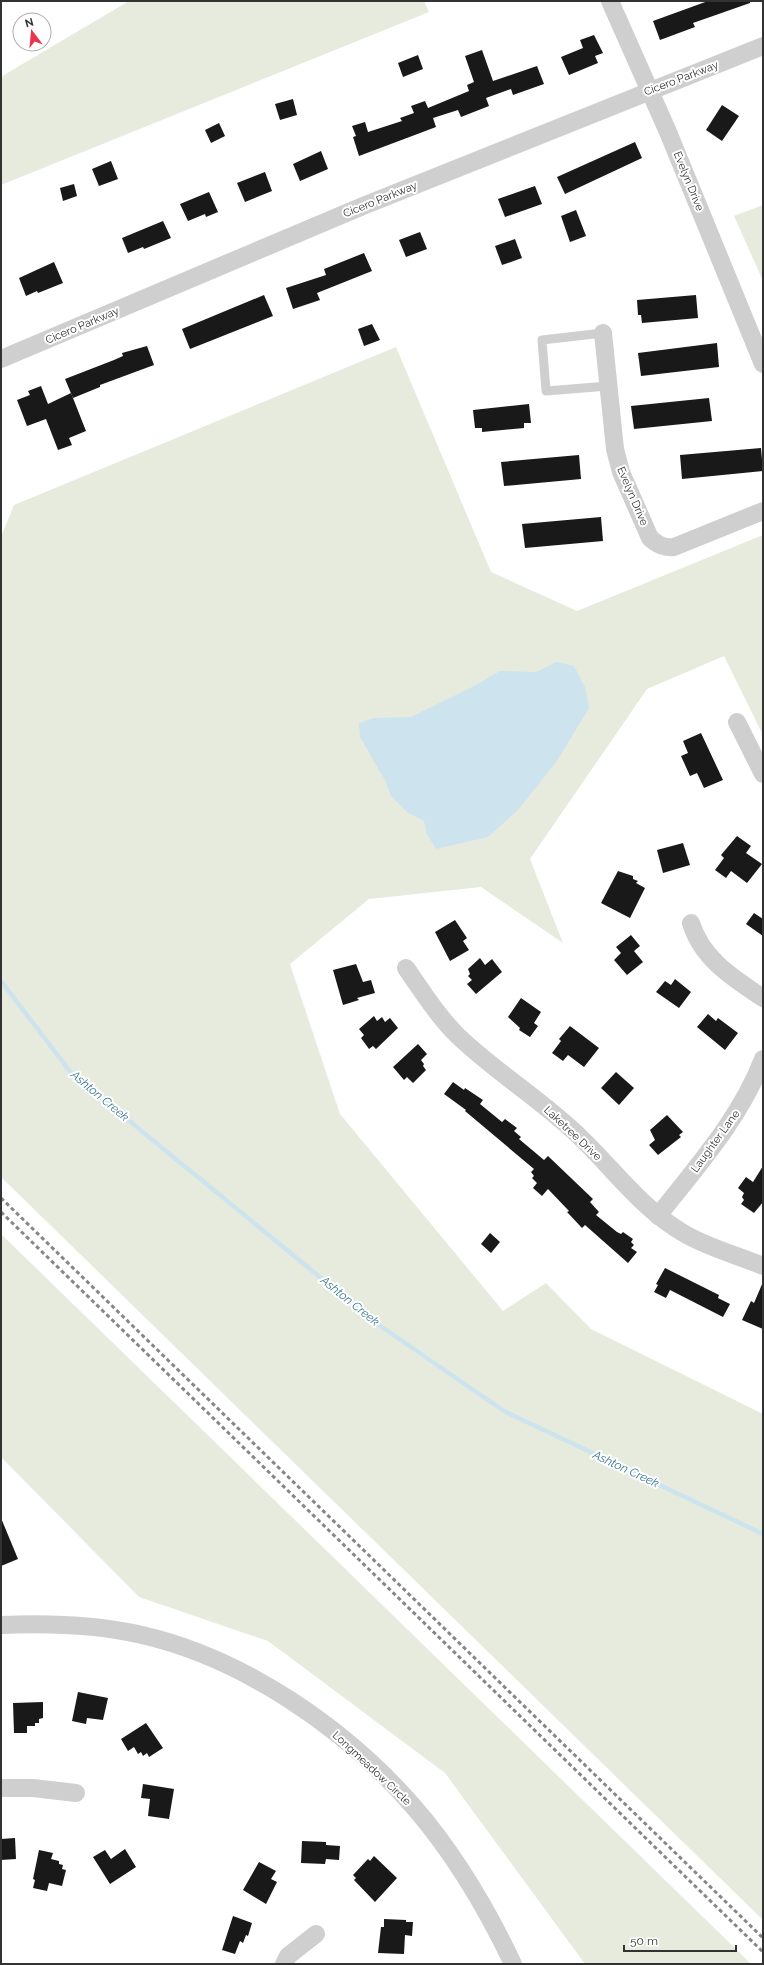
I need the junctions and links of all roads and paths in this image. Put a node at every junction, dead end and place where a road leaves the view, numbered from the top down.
1 (610, 1) edge
2 (763, 46) edge
3 (650, 90) junction
4 (603, 333) joint
5 (1, 359) edge
6 (763, 364) edge
7 (608, 386) junction
8 (763, 511) edge
9 (737, 722) dead end
10 (763, 774) edge
11 (691, 923) dead end
12 (406, 968) dead end
13 (763, 998) edge
14 (763, 1059) edge
15 (658, 1216) junction
16 (763, 1266) edge
17 (1, 1625) edge
18 (1, 1788) edge
19 (76, 1793) dead end
20 (316, 1934) dead end
21 (284, 1964) edge
22 (513, 1964) edge

1 - 3 street, Evelyn Drive
2 - 3 street, Cicero Parkway
3 - 5 street, Cicero Parkway
3 - 6 street, Evelyn Drive
4 - 7 street, Evelyn Drive
4 - 7 lane
7 - 8 street, Evelyn Drive
9 - 10 street
11 - 13 street
12 - 15 street, Laketree Drive
14 - 15 street, Laughter Lane
15 - 16 street, Laketree Drive
17 - 22 street, Longmeadow Circle
18 - 19 street
20 - 21 street

